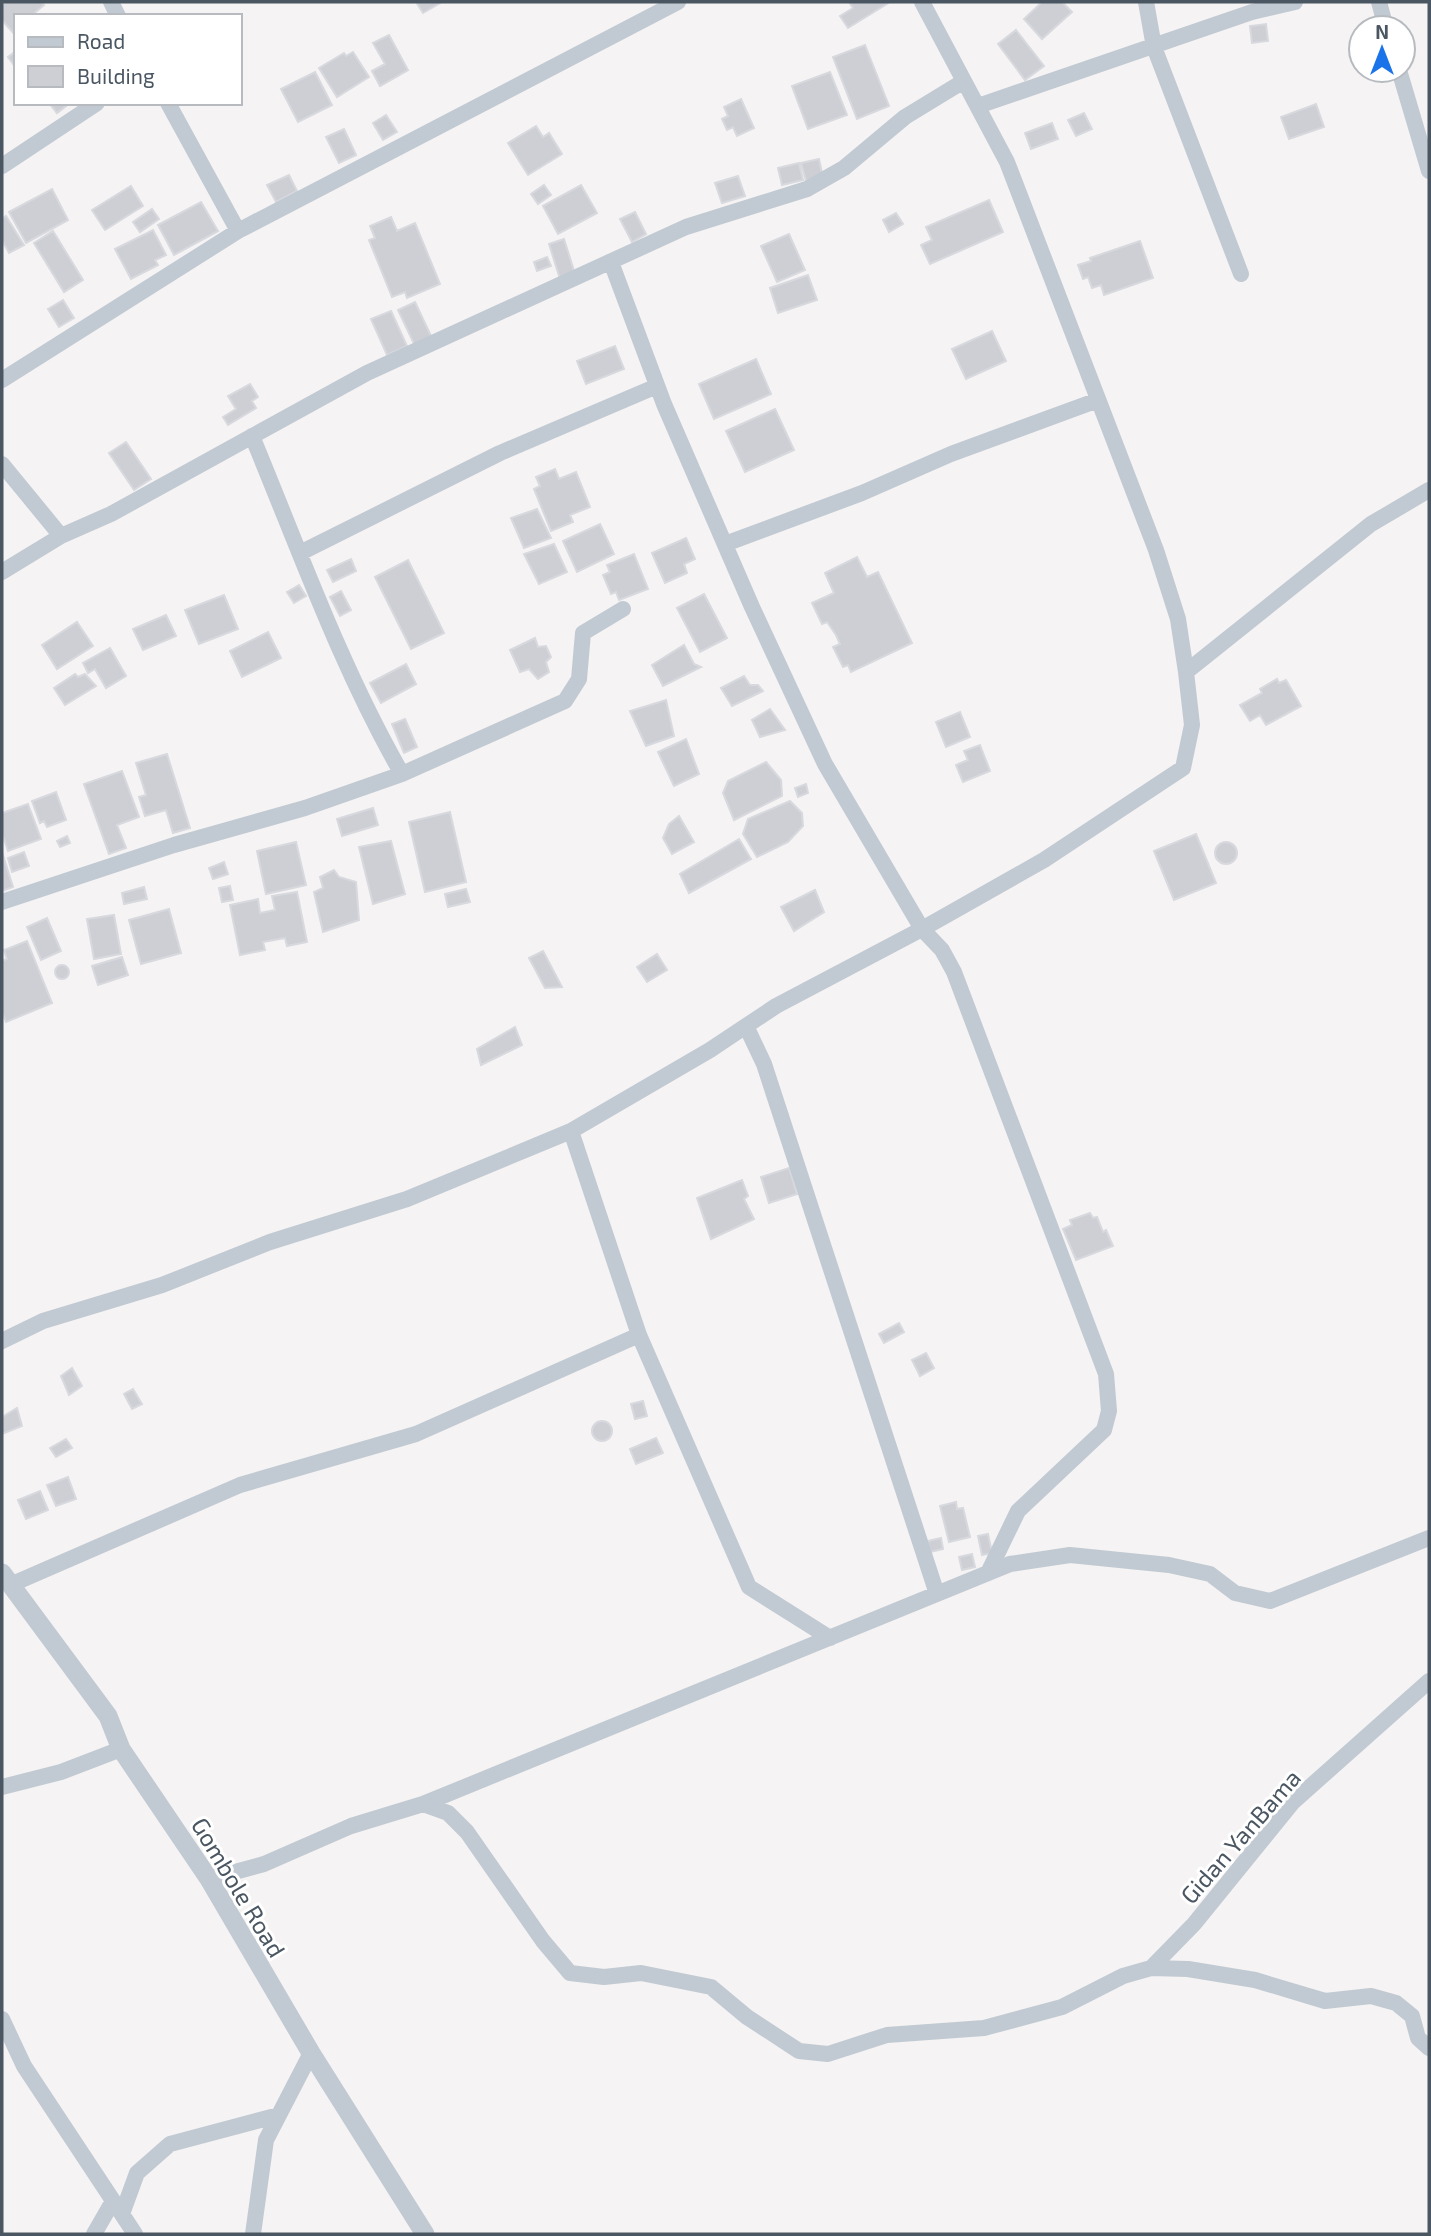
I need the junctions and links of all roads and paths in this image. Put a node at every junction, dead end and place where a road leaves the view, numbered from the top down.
1 (678, 2) edge
2 (922, 2) edge
3 (1146, 2) edge
4 (1295, 2) edge
5 (1154, 47) junction
6 (964, 80) junction
7 (1403, 84) edge
8 (94, 105) edge
9 (169, 105) edge
10 (978, 106) junction
11 (2, 166) edge
12 (1429, 172) edge
13 (237, 231) junction
14 (611, 261) junction
15 (1241, 274) dead end
16 (2, 380) edge
17 (657, 386) junction
18 (1098, 400) junction
19 (252, 436) junction
20 (2, 464) edge
21 (1429, 490) edge
22 (61, 536) junction
23 (725, 544) junction
24 (300, 553) junction
25 (2, 572) edge
26 (623, 610) dead end
27 (1186, 672) junction
28 (402, 774) junction
29 (2, 902) edge
30 (922, 929) junction
31 (746, 1026) junction
32 (571, 1131) junction
33 (639, 1335) junction
34 (2, 1341) edge
35 (1429, 1538) edge
36 (988, 1573) junction
37 (6, 1582) edge
38 (937, 1594) junction
39 (830, 1638) junction
40 (1429, 1681) edge
41 (121, 1749) junction
42 (2, 1787) edge
43 (423, 1804) junction
44 (209, 1879) junction
45 (1151, 1968) junction
46 (2, 2019) edge
47 (1429, 2048) edge
48 (311, 2053) junction
49 (279, 2115) junction
50 (117, 2207) junction
51 (99, 2230) edge
52 (135, 2234) edge
53 (253, 2234) edge
54 (425, 2234) edge

1 - 13 street
2 - 6 street
3 - 5 street
4 - 5 street
5 - 10 street
5 - 15 street
6 - 10 street
6 - 14 street
7 - 12 street
8 - 11 street
9 - 13 street
10 - 18 street
13 - 16 street
14 - 17 street
14 - 19 street
17 - 23 street
17 - 24 street
18 - 23 street
18 - 27 street
19 - 22 street
19 - 24 street
20 - 22 street
21 - 27 street
22 - 25 street
23 - 30 street
24 - 28 street
26 - 28 street
27 - 30 street
28 - 29 street
30 - 31 street
30 - 36 street
31 - 32 street
31 - 38 street
32 - 33 street
32 - 34 street
33 - 37 street
33 - 39 street
35 - 36 street
36 - 38 street
37 - 41 street, Gombole Road
38 - 39 street
39 - 43 street
40 - 45 street, Gidan YanBama
41 - 42 street
41 - 44 street, Gombole Road
43 - 44 street
43 - 45 street
44 - 48 street, Gombole Road
45 - 47 street
46 - 50 street
48 - 49 street
48 - 54 street, Gombole Road
49 - 50 street
49 - 53 street
50 - 51 street
50 - 52 street

